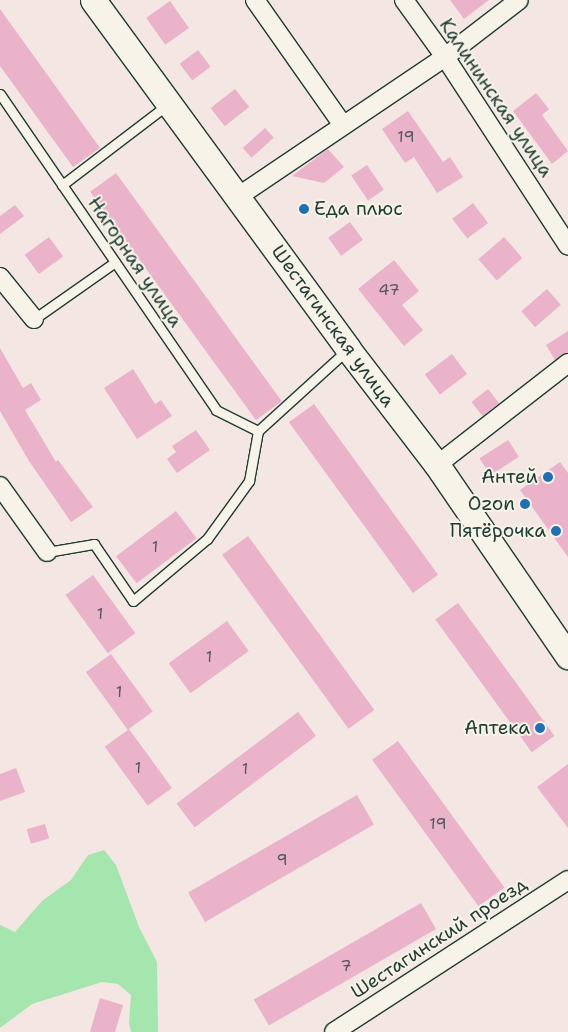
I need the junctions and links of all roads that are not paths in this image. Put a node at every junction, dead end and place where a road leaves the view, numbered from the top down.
1 (93, 0) edge
2 (255, 0) edge
3 (404, 0) edge
4 (519, 0) edge
5 (445, 57) junction
6 (0, 94) edge
7 (168, 104) junction
8 (342, 124) junction
9 (62, 185) junction
10 (238, 196) junction
11 (568, 246) edge
12 (115, 262) junction
13 (0, 277) edge
14 (34, 320) joint
15 (348, 350) junction
16 (568, 363) edge
17 (258, 432) junction
18 (437, 465) junction
19 (0, 486) edge
20 (47, 552) joint
21 (568, 656) edge
22 (568, 880) edge
23 (334, 1032) edge

1 - 7 main road, Шестагинская улица
2 - 8 street
3 - 5 street, Калининская улица
4 - 5 street
5 - 8 street
5 - 11 street, Калининская улица
6 - 9 lane, Нагорная улица
7 - 9 lane
7 - 10 main road, Шестагинская улица
8 - 10 street
9 - 12 lane, Нагорная улица
10 - 15 main road, Шестагинская улица
12 - 14 lane
12 - 17 lane, Нагорная улица
13 - 14 street
15 - 17 lane
15 - 18 main road, Шестагинская улица
16 - 18 street
17 - 20 lane
18 - 21 main road, Шестагинская улица
19 - 20 street
22 - 23 street, Шестагинский проезд

